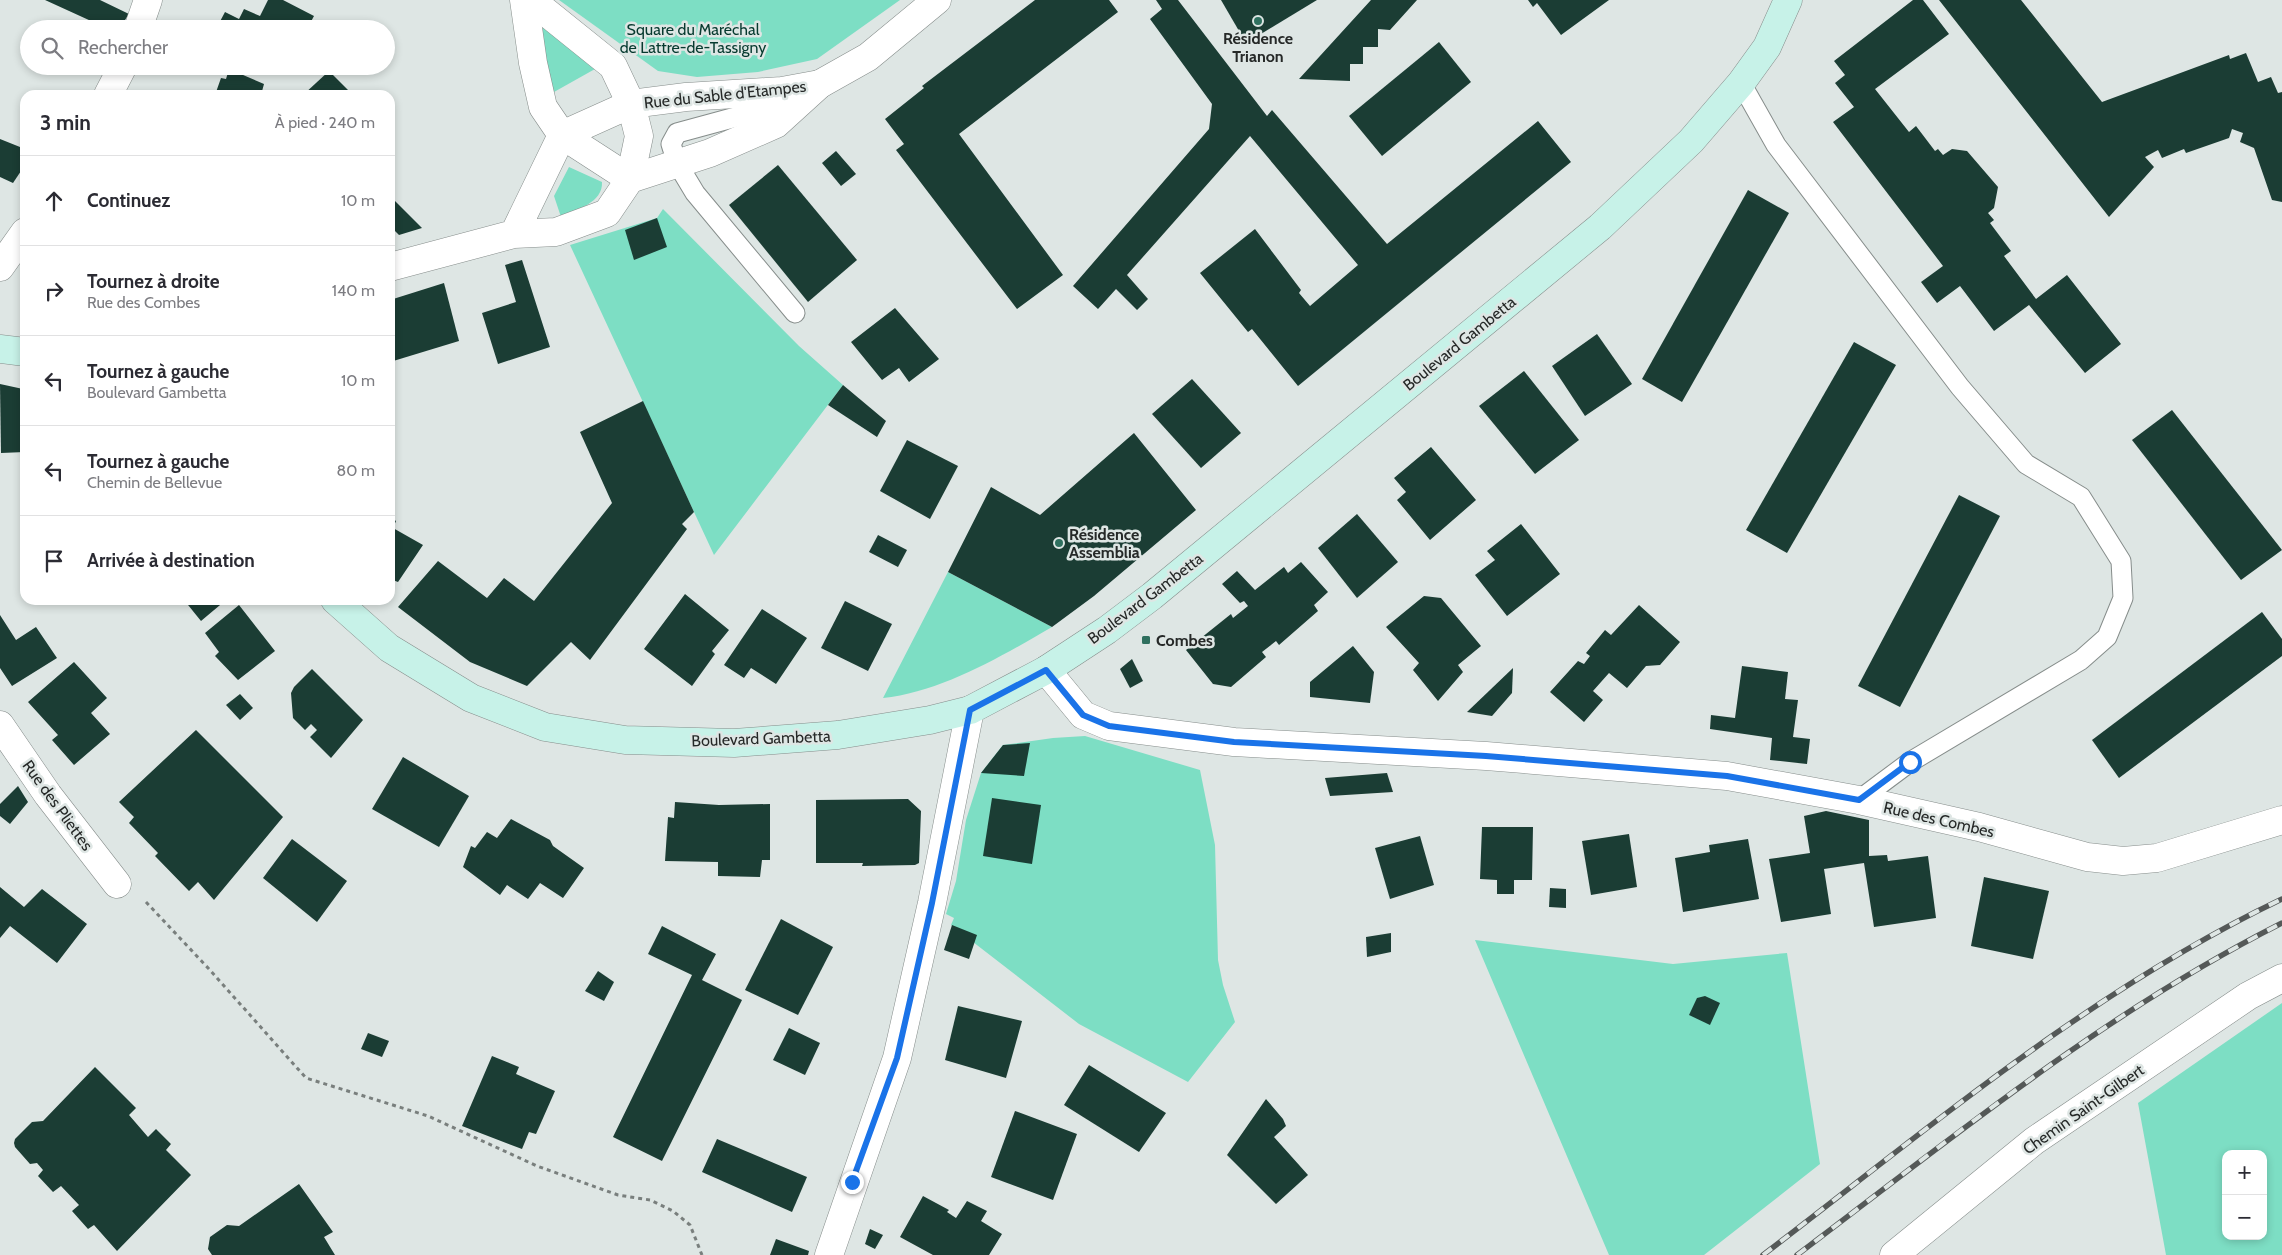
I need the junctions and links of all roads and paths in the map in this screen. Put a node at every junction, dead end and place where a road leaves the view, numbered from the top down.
1 (148, 0) edge
2 (524, 0) edge
3 (531, 0) edge
4 (937, 0) edge
5 (1788, 0) edge
6 (141, 20) edge
7 (118, 75) edge
8 (1741, 83) junction
9 (820, 84) junction
10 (111, 90) edge
11 (782, 91) junction
12 (631, 104) junction
13 (562, 135) junction
14 (677, 163) junction
15 (630, 179) junction
16 (514, 234) junction
17 (20, 239) edge
18 (0, 267) edge
19 (395, 267) edge
20 (795, 313) dead end
21 (0, 349) edge
22 (20, 351) edge
23 (341, 605) edge
24 (1046, 670) junction
25 (970, 710) junction
26 (0, 726) edge
27 (1859, 800) junction
28 (2282, 820) edge
29 (117, 884) joint
30 (2282, 978) edge
31 (702, 1255) edge
32 (828, 1255) edge
33 (1894, 1255) edge

1 - 6 street
2 - 13 street
3 - 12 street
4 - 9 street, Rue du Sable d'Etampes
5 - 8 main road, Boulevard Gambetta
7 - 10 street
8 - 24 main road, Boulevard Gambetta
8 - 27 lane
9 - 11 street, Rue du Sable d'Etampes
9 - 14 street, Rue du Sable d'Etampes
11 - 12 street, Rue du Sable d'Etampes
11 - 14 lane
12 - 13 street, Rue du Sable d'Etampes
12 - 15 street, Rue du Sable d'Etampes
13 - 15 street
13 - 16 street
14 - 15 street, Rue du Sable d'Etampes
14 - 20 lane
15 - 16 street, Rue du Sable d'Etampes
16 - 19 street, Rue du Sable d'Etampes
17 - 18 street
21 - 22 main road
23 - 25 main road, Boulevard Gambetta
24 - 25 main road, Boulevard Gambetta
24 - 27 street, Rue des Combes
25 - 32 street
26 - 29 street, Rue des Pliettes
27 - 28 street, Rue des Combes
29 - 31 path
30 - 33 street, Chemin Saint-Gilbert

